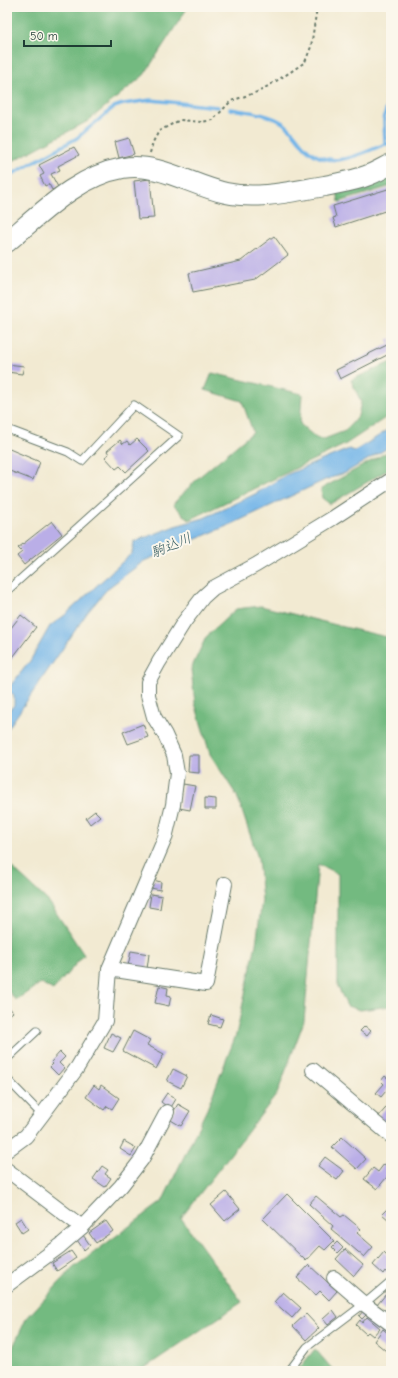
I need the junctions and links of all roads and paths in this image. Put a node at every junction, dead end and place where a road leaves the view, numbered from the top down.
1 (317, 7) edge
2 (391, 164) edge
3 (146, 168) junction
4 (7, 242) edge
5 (7, 429) edge
6 (391, 480) edge
7 (7, 591) edge
8 (226, 884) dead end
9 (109, 969) junction
10 (37, 1031) dead end
11 (7, 1059) edge
12 (313, 1070) dead end
13 (7, 1079) edge
14 (167, 1112) dead end
15 (42, 1115) junction
16 (391, 1136) edge
17 (7, 1150) edge
18 (7, 1170) edge
19 (82, 1227) junction
20 (334, 1278) dead end
21 (391, 1281) edge
22 (7, 1285) edge
23 (364, 1304) junction
24 (391, 1324) edge
25 (289, 1371) edge

1 - 3 path
2 - 3 street
3 - 4 street
5 - 7 lane
6 - 9 street
8 - 9 street
9 - 15 street
10 - 11 lane
12 - 16 street
13 - 15 lane
14 - 19 street
15 - 17 street
18 - 19 street
19 - 22 street
20 - 23 street
21 - 23 lane
23 - 24 street
23 - 25 lane

